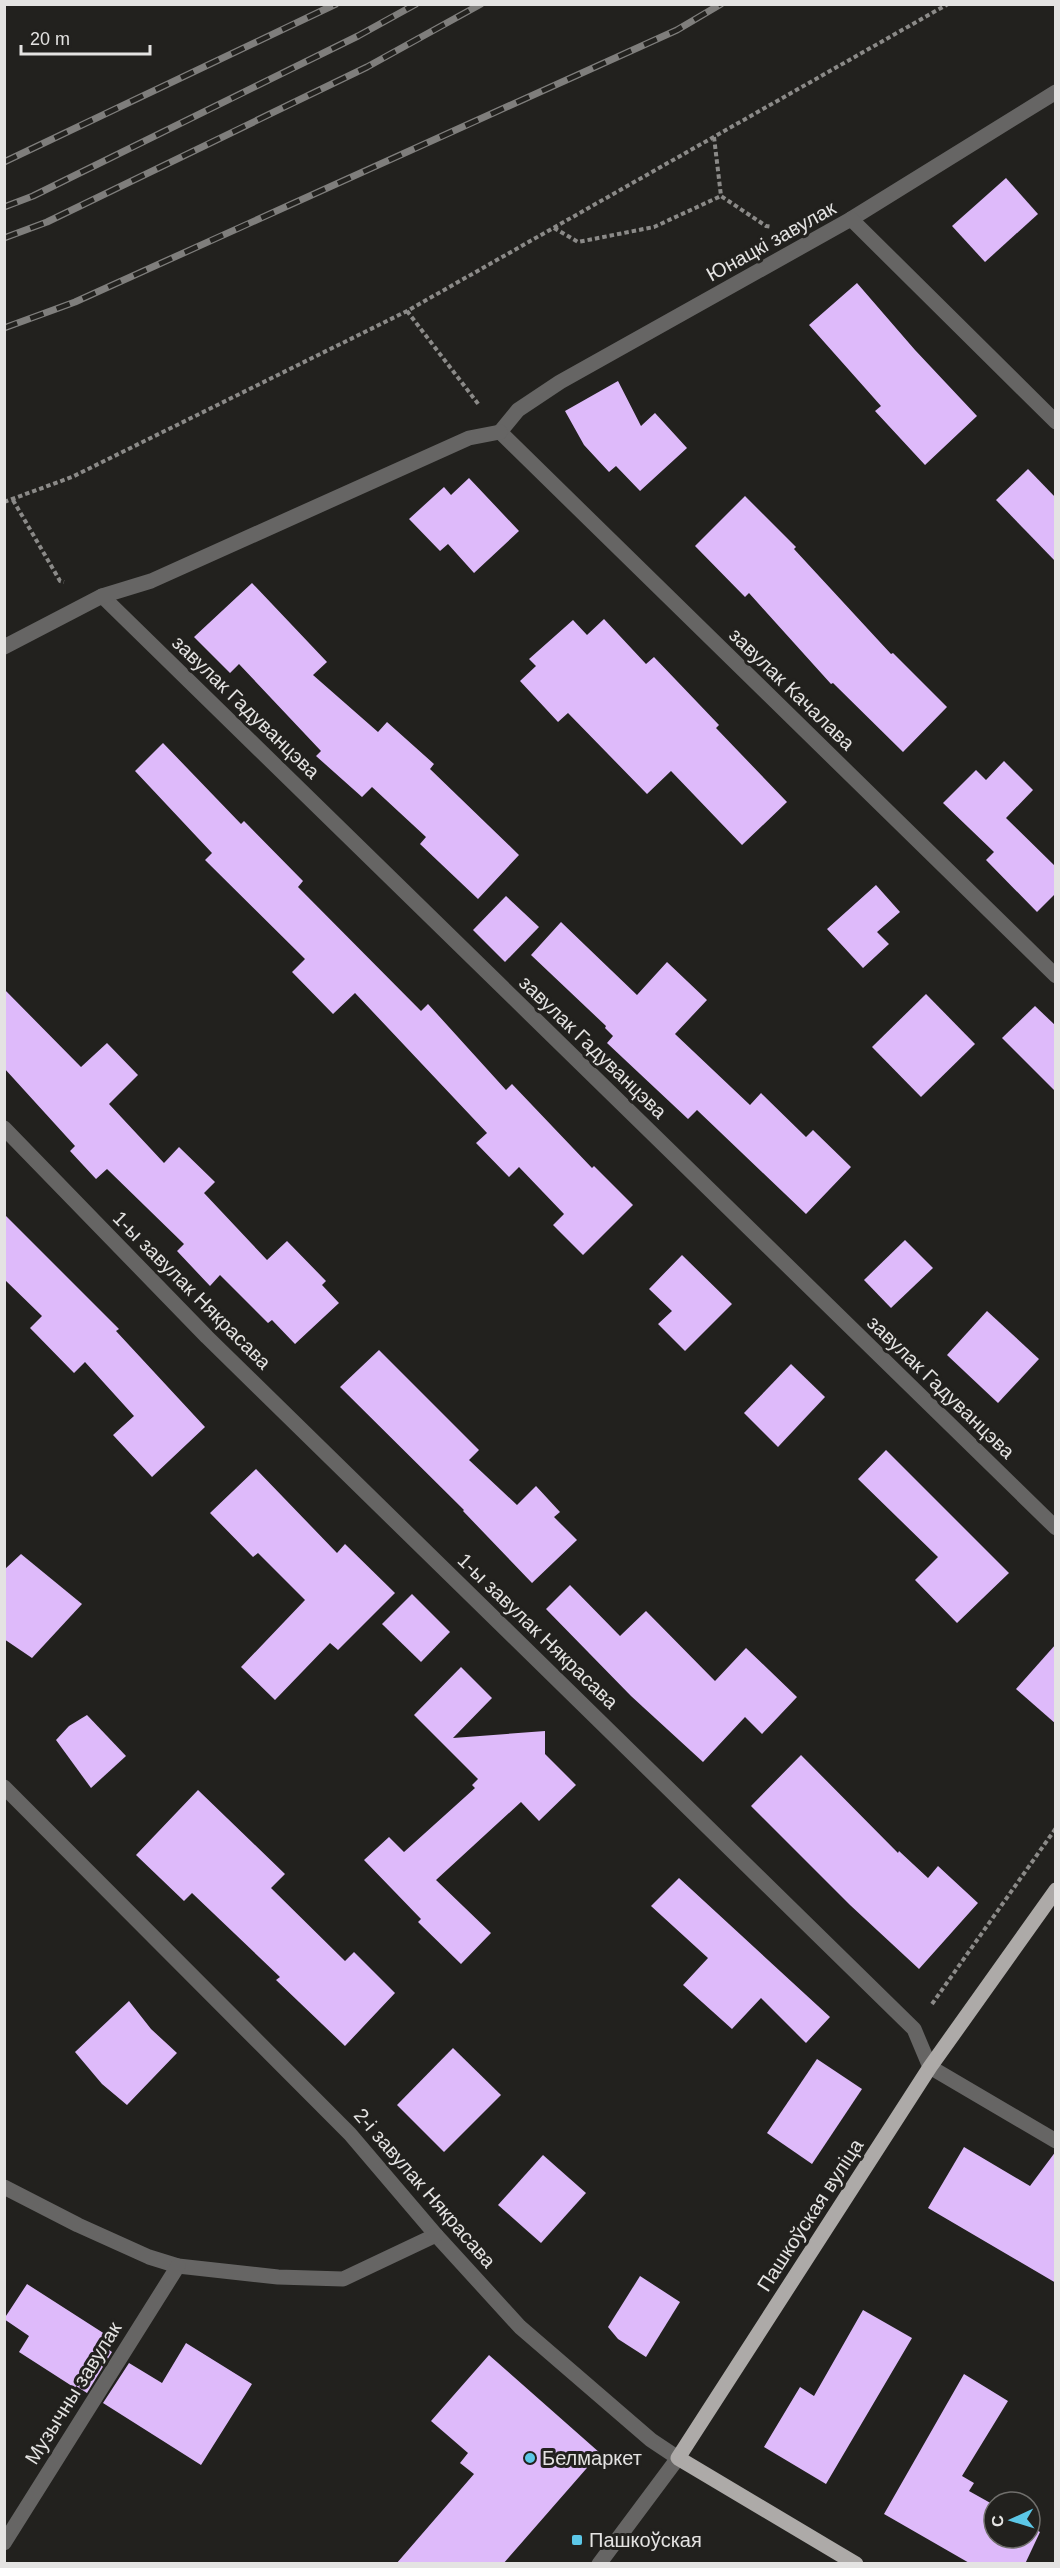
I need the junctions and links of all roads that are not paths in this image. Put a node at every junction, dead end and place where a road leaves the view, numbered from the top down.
1 (1056, 92) edge
2 (851, 219) junction
3 (1056, 422) edge
4 (500, 432) junction
5 (102, 596) junction
6 (4, 647) edge
7 (1056, 976) edge
8 (4, 1128) edge
9 (1056, 1528) edge
10 (4, 1787) edge
11 (1056, 1890) edge
12 (930, 2067) junction
13 (1056, 2141) edge
14 (4, 2187) edge
15 (436, 2235) junction
16 (178, 2266) junction
17 (678, 2458) junction
18 (4, 2543) edge
19 (599, 2564) edge
20 (856, 2564) edge

1 - 2 street
2 - 3 street, Юнацкі завулак
2 - 4 street, Юнацкі завулак
4 - 5 street
4 - 7 street, завулак Качалава
5 - 6 street
5 - 9 street, завулак Гадуванцэва
8 - 12 street, 1-ы завулак Някрасава
10 - 15 street, 2-і завулак Някрасава
11 - 12 main road, Пашкоўская вуліца
12 - 13 street
12 - 17 main road, Пашкоўская вуліца
14 - 16 street
15 - 16 street
15 - 17 street, 2-і завулак Някрасава
16 - 18 street, Музычны завулак
17 - 19 street, Пашкоўская вуліца
17 - 20 main road, 2-і завулак Някрасава

